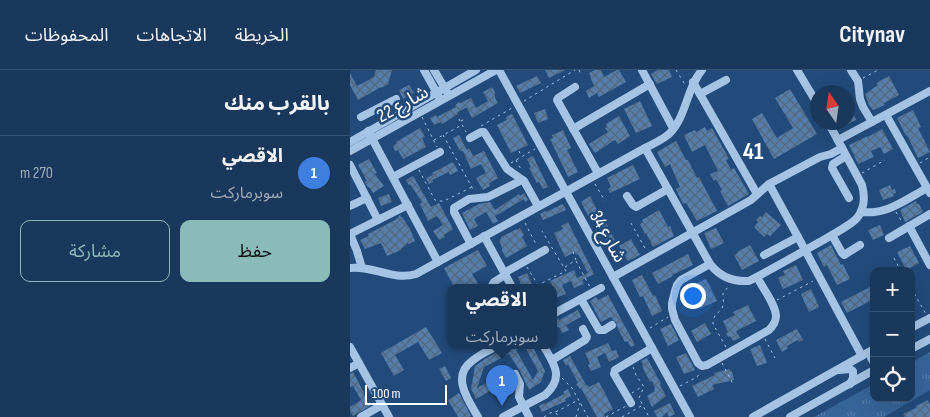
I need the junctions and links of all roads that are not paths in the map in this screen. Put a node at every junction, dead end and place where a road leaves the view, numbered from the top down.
1 (424, 70) edge
2 (434, 70) edge
3 (476, 70) edge
4 (498, 70) edge
5 (642, 70) edge
6 (702, 70) edge
7 (798, 70) edge
8 (852, 70) edge
9 (726, 80) dead end
10 (693, 82) junction
11 (650, 84) junction
12 (575, 87) dead end
13 (444, 88) junction
14 (810, 91) edge
15 (930, 91) edge
16 (436, 92) junction
17 (700, 94) junction
18 (449, 96) junction
19 (396, 99) dead end
20 (441, 100) junction
21 (380, 108) junction
22 (886, 115) junction
23 (361, 117) dead end
24 (388, 121) junction
25 (872, 122) junction
26 (673, 128) junction
27 (573, 129) junction
28 (832, 130) edge
29 (370, 135) junction
30 (470, 138) road end
31 (838, 140) junction
32 (350, 142) edge
33 (645, 148) junction
34 (842, 148) junction
35 (350, 151) edge
36 (440, 152) road end
37 (846, 156) junction
38 (350, 165) edge
39 (594, 175) junction
40 (393, 177) junction
41 (522, 180) junction
42 (769, 184) junction
43 (668, 189) junction
44 (566, 191) junction
45 (928, 191) edge
46 (757, 194) junction
47 (627, 196) dead end
48 (366, 198) junction
49 (850, 198) dead end
50 (408, 205) junction
51 (350, 206) edge
52 (538, 206) junction
53 (861, 212) junction
54 (930, 214) edge
55 (378, 220) junction
56 (908, 227) junction
57 (693, 233) junction
58 (350, 234) edge
59 (832, 235) junction
60 (484, 236) junction
61 (798, 237) junction
62 (889, 238) dead end
63 (471, 244) junction
64 (860, 245) dead end
65 (805, 250) junction
66 (543, 251) road end
67 (764, 255) dead end
68 (438, 262) junction
69 (710, 264) junction
70 (930, 265) edge
71 (350, 268) edge
72 (362, 268) junction
73 (505, 274) junction
74 (613, 277) junction
75 (757, 277) junction
76 (493, 284) edge
77 (509, 284) edge
78 (601, 288) dead end
79 (581, 299) junction
80 (557, 312) edge
81 (929, 318) edge
82 (612, 325) dead end
83 (915, 326) edge
84 (583, 330) dead end
85 (930, 339) edge
86 (350, 347) edge
87 (915, 347) edge
88 (652, 348) junction
89 (492, 349) edge
90 (545, 349) edge
91 (870, 351) edge
92 (862, 356) junction
93 (552, 360) junction
94 (359, 363) junction
95 (350, 368) edge
96 (836, 370) junction
97 (870, 372) edge
98 (515, 374) dead end
99 (850, 384) junction
100 (629, 400) road end
101 (382, 405) junction
102 (524, 406) junction
103 (361, 417) edge
104 (389, 417) edge
105 (478, 417) edge
106 (503, 417) edge
107 (530, 417) edge
108 (690, 417) edge
109 (753, 417) edge
110 (790, 417) edge

1 - 16 street
2 - 13 street
3 - 13 street, شارع 22
4 - 18 street, شارع 22
4 - 44 street, شارع 34
5 - 11 street
6 - 10 street
7 - 14 street
8 - 25 street
9 - 17 street
10 - 17 street
10 - 26 street
11 - 26 street
11 - 27 street
12 - 27 street
13 - 16 street, شارع 22
13 - 18 street
15 - 22 street
16 - 20 street
16 - 24 street, شارع 22
17 - 46 street
18 - 20 street, شارع 22
19 - 21 street
20 - 29 street, شارع 22
21 - 23 street
21 - 24 street
22 - 25 street
22 - 45 street
24 - 29 street, شارع 22
25 - 31 street
26 - 33 street
27 - 39 street
28 - 31 street
29 - 32 street, شارع 22
29 - 35 street, شارع 22
29 - 40 street
30 - 41 street
31 - 34 street
33 - 39 street
33 - 43 street
34 - 37 street
34 - 42 street
36 - 40 street
37 - 49 street
37 - 53 street
38 - 48 street
39 - 44 street
40 - 50 street
41 - 52 street
41 - 63 street
42 - 46 street
42 - 61 street
43 - 47 street
43 - 57 street
44 - 52 street
44 - 74 street, شارع 34
45 - 53 street
46 - 57 street
48 - 51 street
48 - 55 street
50 - 55 street
50 - 68 street
52 - 60 street
53 - 59 street
54 - 56 street
55 - 58 street
56 - 62 street
56 - 70 street
57 - 69 street
57 - 74 street
58 - 72 street
59 - 64 street
59 - 65 street
60 - 63 street
60 - 73 street
61 - 65 street
61 - 67 street
63 - 68 street
65 - 75 street
65 - 92 street
66 - 73 street
68 - 72 street
69 - 75 street
69 - 75 street
71 - 72 street
73 - 76 street
73 - 77 street
74 - 88 street, شارع 34
78 - 79 street
79 - 80 street
79 - 82 street
81 - 83 street
84 - 93 street
85 - 87 street
86 - 94 street
88 - 100 street
88 - 108 street, شارع 34
89 - 105 street
90 - 93 street
91 - 92 street
92 - 96 street
93 - 102 street
94 - 95 street
94 - 101 street
96 - 99 street
96 - 109 street
97 - 99 street
98 - 102 street
99 - 110 street
101 - 103 street
101 - 104 street
102 - 106 street
102 - 107 street

